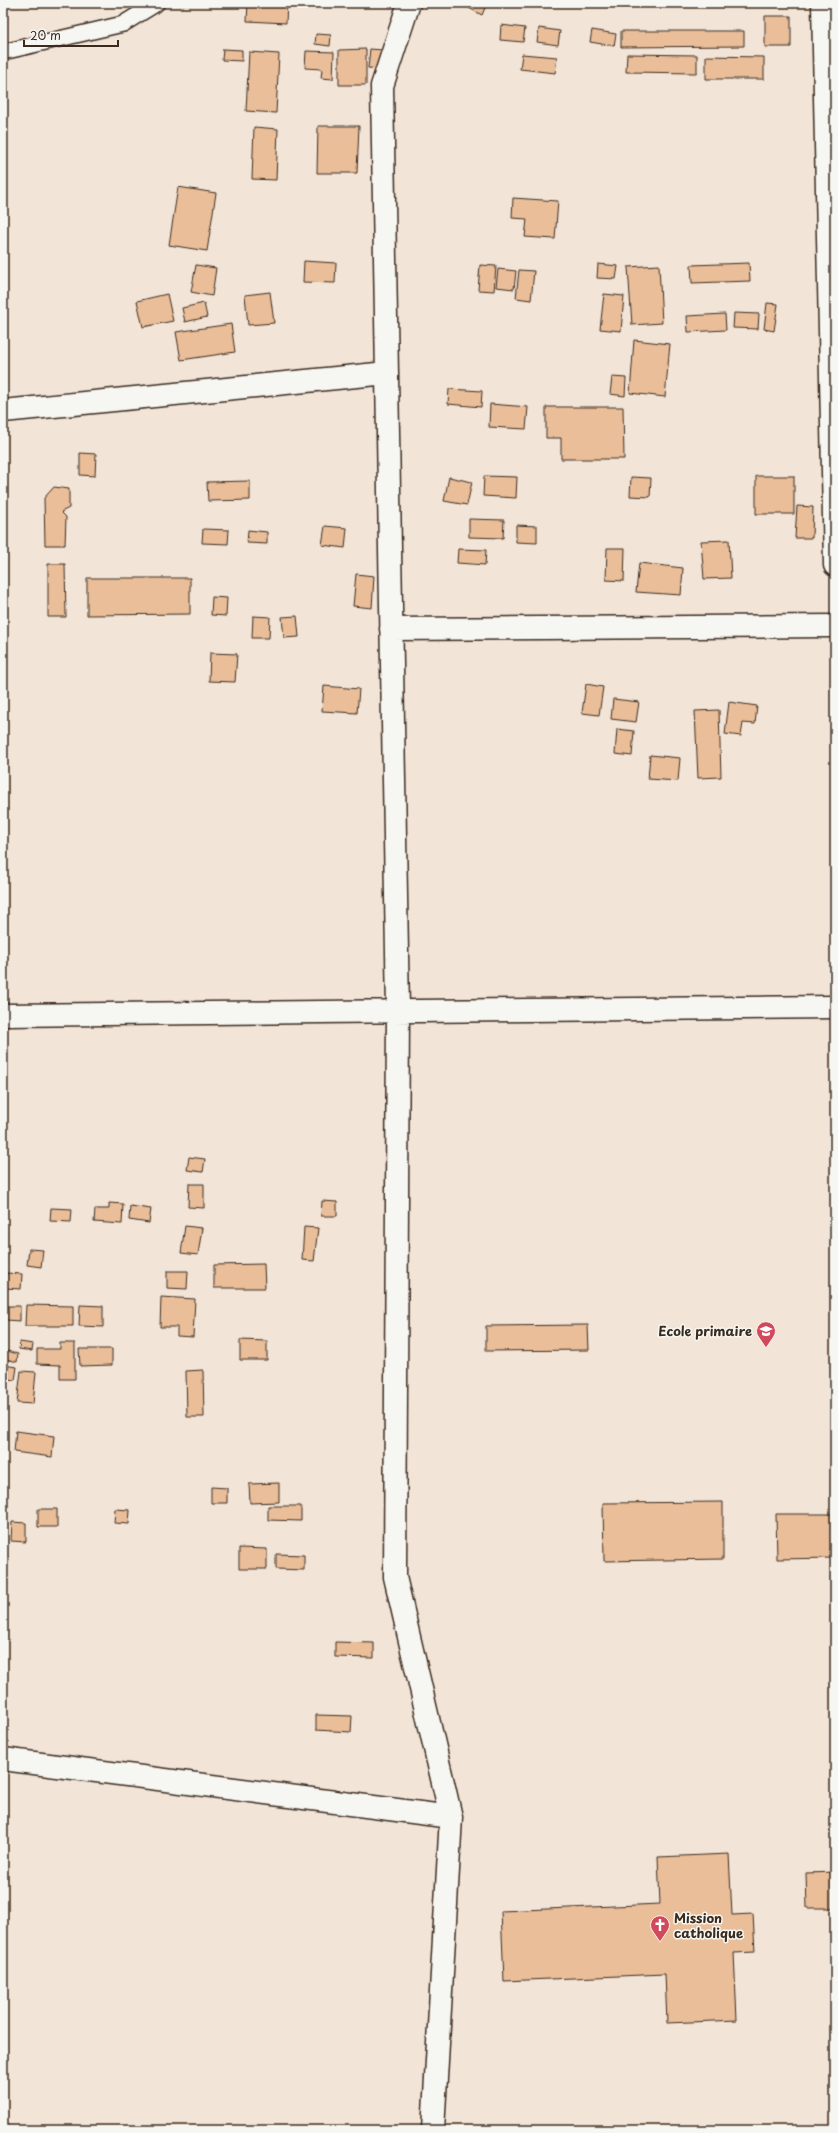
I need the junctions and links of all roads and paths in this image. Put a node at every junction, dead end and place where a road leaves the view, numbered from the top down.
1 (157, 3) edge
2 (409, 3) edge
3 (823, 3) edge
4 (3, 52) edge
5 (831, 175) edge
6 (386, 373) junction
7 (3, 412) edge
8 (835, 565) edge
9 (835, 626) edge
10 (391, 630) junction
11 (835, 1007) edge
12 (398, 1012) junction
13 (3, 1015) edge
14 (3, 1759) edge
15 (451, 1817) junction
16 (433, 2130) edge

1 - 4 lane
2 - 6 street
3 - 5 street
5 - 8 street
6 - 7 street
6 - 10 street
9 - 10 street
10 - 12 street
11 - 12 street
12 - 13 street
12 - 15 street
14 - 15 street
15 - 16 street

